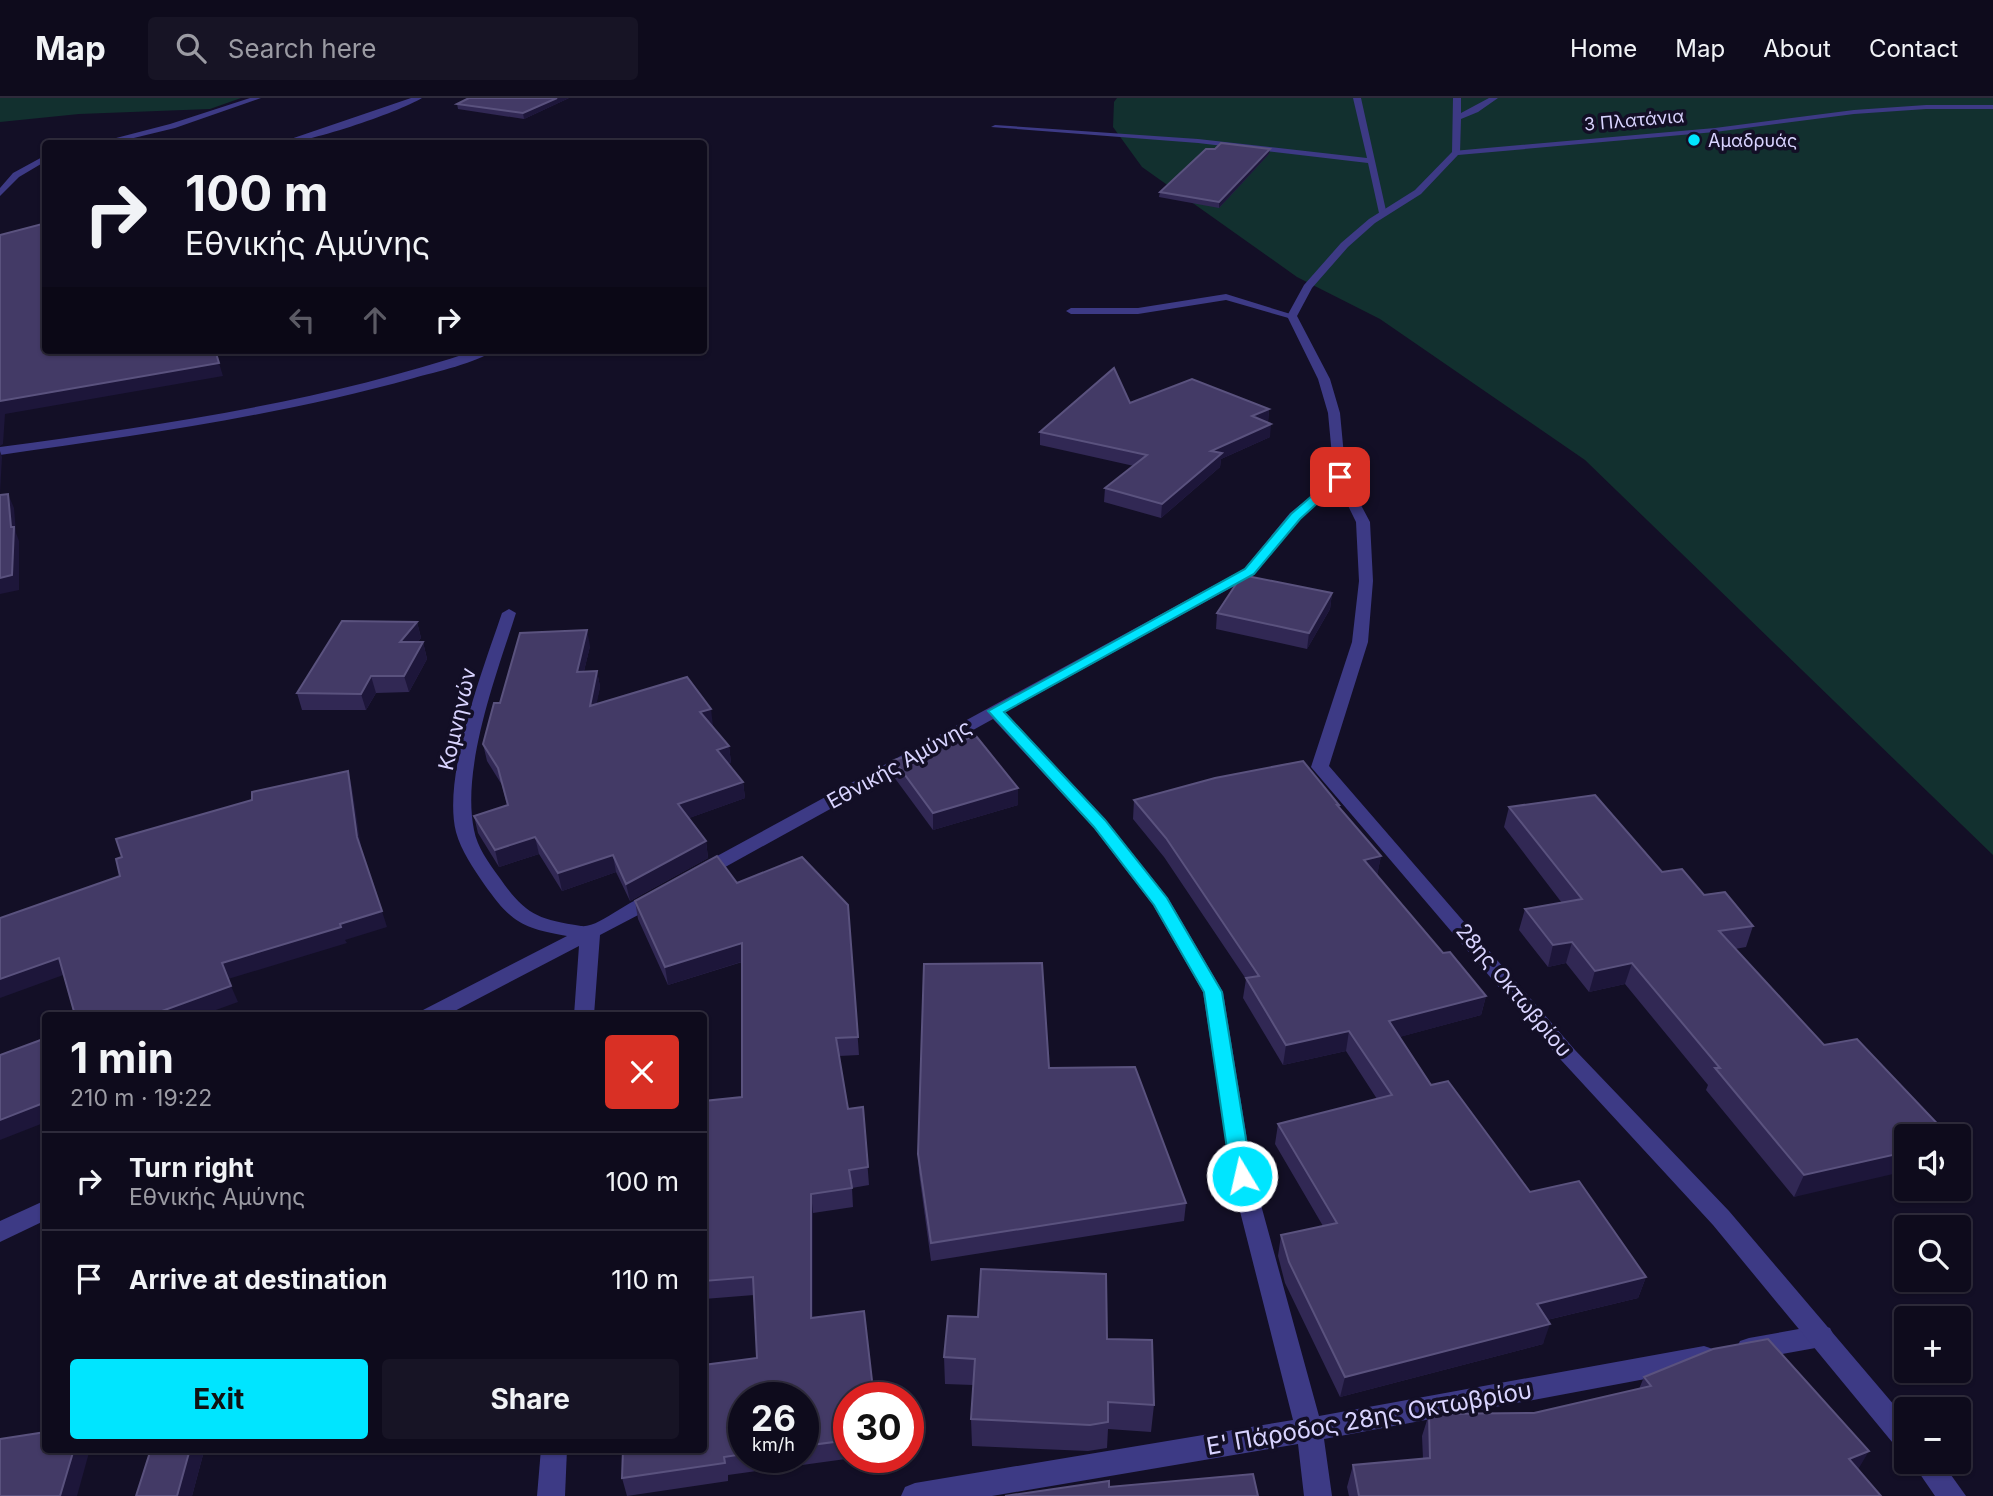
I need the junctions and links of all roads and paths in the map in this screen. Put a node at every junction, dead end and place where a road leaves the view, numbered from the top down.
1 (257, 98) edge
2 (418, 98) edge
3 (1357, 98) edge
4 (1457, 98) edge
5 (1494, 98) edge
6 (1993, 107) edge
7 (1458, 117) junction
8 (995, 127) dead end
9 (114, 140) edge
10 (294, 140) edge
11 (1456, 153) junction
12 (42, 159) edge
13 (1370, 161) junction
14 (0, 193) edge
15 (1384, 213) junction
16 (1071, 311) dead end
17 (1292, 316) junction
18 (477, 354) edge
19 (0, 452) edge
20 (1340, 477) junction
21 (509, 613) dead end
22 (995, 711) junction
23 (590, 934) junction
24 (436, 1012) edge
25 (584, 1012) edge
26 (42, 1211) edge
27 (0, 1232) edge
28 (1821, 1336) junction
29 (1894, 1424) edge
30 (1309, 1430) junction
31 (554, 1453) edge
32 (1934, 1474) edge
33 (551, 1496) edge
34 (915, 1496) edge
35 (1318, 1496) edge
36 (1952, 1496) edge

1 - 9 street
2 - 10 street
3 - 13 street
4 - 7 street
5 - 7 street
6 - 11 street, 3 Πλατάνια
7 - 11 street
8 - 13 street
11 - 15 street
12 - 14 street
13 - 15 street
15 - 17 street
16 - 17 street
17 - 20 street
18 - 19 street
20 - 22 street, Εθνικής Αμύνης
20 - 28 street, 28ης Οκτωβρίου
21 - 23 street, Κομνηνών
22 - 23 street, Εθνικής Αμύνης
22 - 30 street
23 - 24 street, Εθνικής Αμύνης
23 - 25 street
26 - 27 street
28 - 29 street, 28ης Οκτωβρίου
28 - 30 street, Ε' Πάροδος 28ης Οκτωβρίου
30 - 34 street, Ε' Πάροδος 28ης Οκτωβρίου
30 - 35 street
31 - 33 street
32 - 36 street

